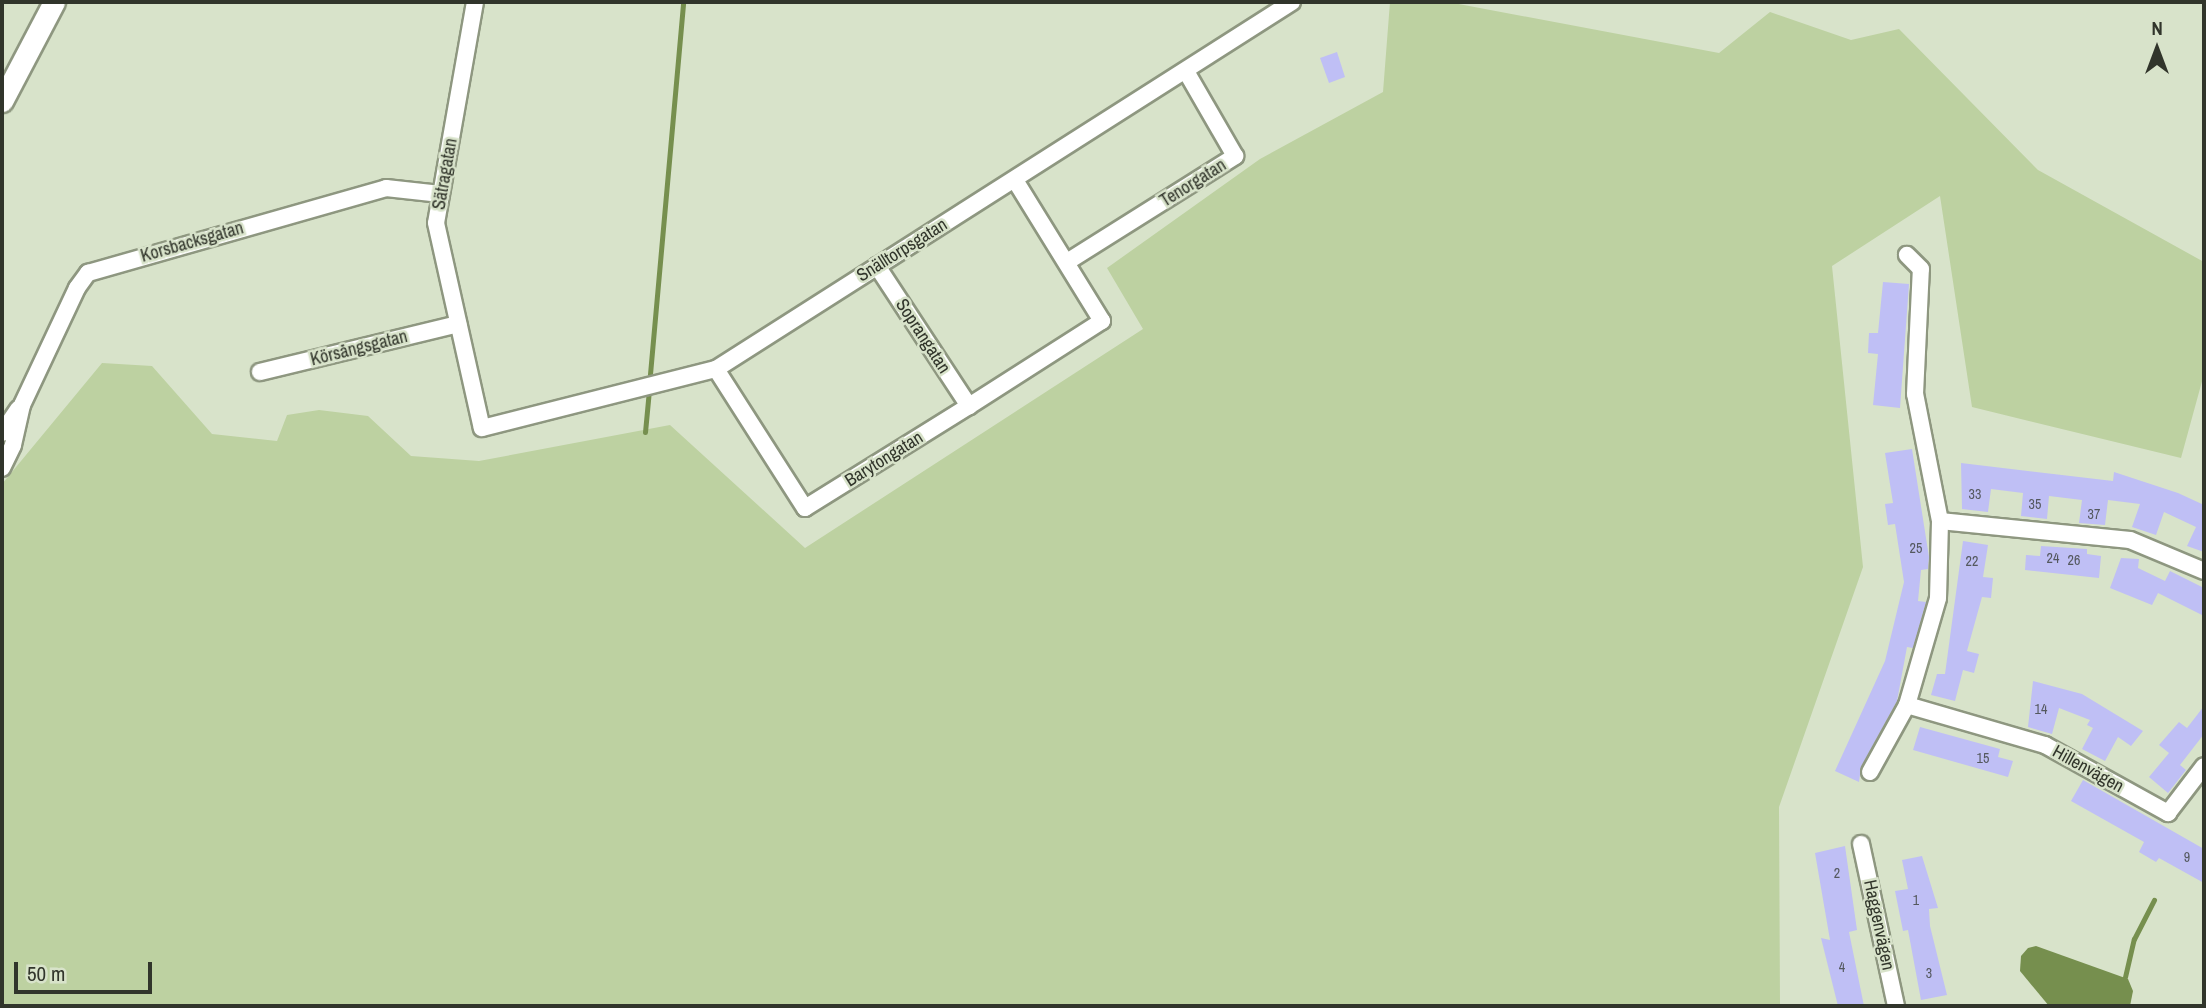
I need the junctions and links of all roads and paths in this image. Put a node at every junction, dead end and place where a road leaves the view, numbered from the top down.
1 (54, 2) edge
2 (474, 2) edge
3 (1292, 2) edge
4 (1186, 71) junction
5 (2, 101) edge
6 (1015, 180) junction
7 (441, 194) junction
8 (1907, 255) dead end
9 (1067, 262) junction
10 (877, 266) junction
11 (458, 324) junction
12 (716, 369) junction
13 (260, 372) dead end
14 (22, 405) junction
15 (969, 406) junction
16 (482, 428) joint
17 (2, 433) edge
18 (2, 468) edge
19 (1940, 521) junction
20 (2204, 570) edge
21 (1907, 705) junction
22 (2204, 766) edge
23 (1870, 772) dead end
24 (1861, 844) dead end
25 (1896, 1006) edge

1 - 5 main road
2 - 7 street, Sätragatan
3 - 4 street, Snälltorpsgatan
4 - 6 street, Snälltorpsgatan
4 - 9 street, Tenorgatan
6 - 9 street
6 - 10 street, Snälltorpsgatan
7 - 11 street, Sätragatan
7 - 14 street, Korsbacksgatan
8 - 19 street
9 - 15 street, Barytongatan
10 - 12 street, Snälltorpsgatan
10 - 15 street, Soprangatan
11 - 13 street, Körsångsgatan
11 - 16 street, Sätragatan
12 - 15 street, Barytongatan
12 - 16 street, Snälltorpsgatan
14 - 17 street, Korsbacksgatan
14 - 18 street, Korsbacksgatan
19 - 20 street
19 - 21 street
21 - 22 street, Hillenvägen
21 - 23 street
24 - 25 street, Haggenvägen

